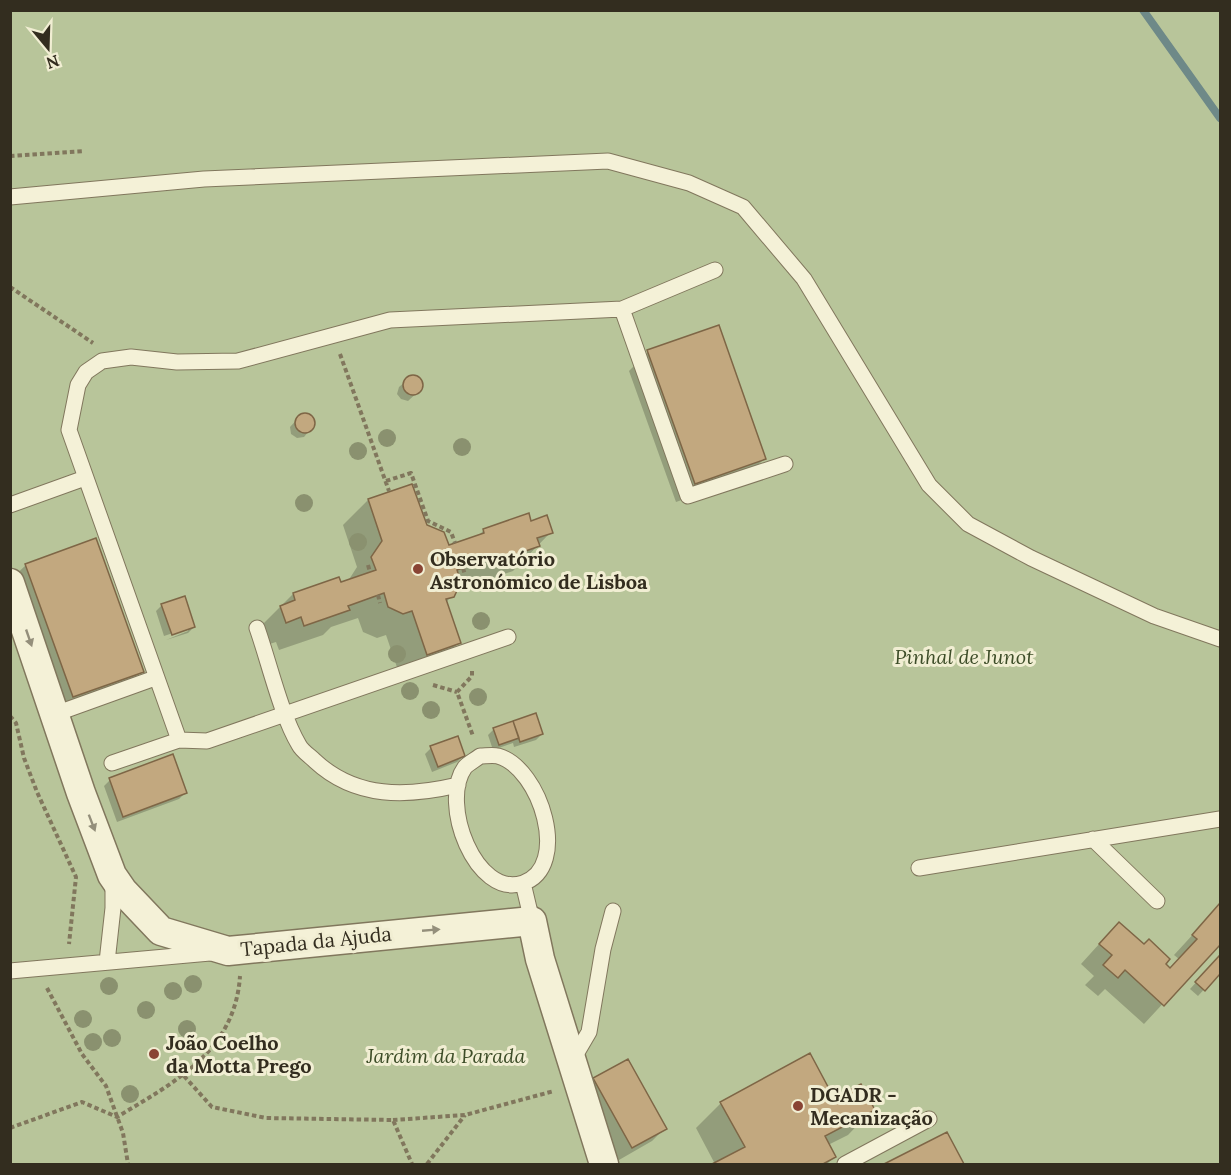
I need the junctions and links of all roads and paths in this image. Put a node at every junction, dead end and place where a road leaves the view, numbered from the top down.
1 (84, 151) dead end
2 (10, 156) edge
3 (10, 196) edge
4 (715, 270) dead end
5 (10, 287) edge
6 (622, 309) junction
7 (334, 336) junction
8 (116, 359) junction
9 (785, 464) dead end
10 (86, 478) junction
11 (386, 481) junction
12 (389, 491) dead end
13 (10, 505) edge
14 (455, 543) dead end
15 (368, 565) dead end
16 (463, 568) dead end
17 (370, 572) dead end
18 (465, 574) dead end
19 (10, 583) edge
20 (378, 595) dead end
21 (380, 603) dead end
22 (257, 628) dead end
23 (507, 637) dead end
24 (1221, 639) edge
25 (470, 650) junction
26 (155, 678) junction
27 (286, 713) junction
28 (55, 714) junction
29 (10, 716) edge
30 (179, 740) junction
31 (480, 756) junction
32 (112, 764) dead end
33 (458, 785) junction
34 (1221, 819) edge
35 (1094, 839) junction
36 (919, 868) dead end
37 (112, 875) junction
38 (524, 883) junction
39 (1157, 900) dead end
40 (613, 911) dead end
41 (532, 921) junction
42 (235, 950) junction
43 (107, 962) junction
44 (66, 965) junction
45 (38, 968) junction
46 (10, 971) edge
47 (572, 1061) junction
48 (184, 1076) junction
49 (549, 1092) dead end
50 (465, 1115) junction
51 (117, 1117) junction
52 (930, 1119) dead end
53 (393, 1120) junction
54 (10, 1128) edge
55 (128, 1164) edge
56 (411, 1164) edge
57 (427, 1164) edge
58 (604, 1164) edge
59 (845, 1164) edge

1 - 2 path
3 - 24 lane
4 - 6 lane
5 - 8 path
6 - 7 lane
6 - 9 lane
7 - 8 lane
7 - 11 path
8 - 10 lane
10 - 13 lane
10 - 26 lane
11 - 12 path
11 - 14 path
15 - 17 path
16 - 18 path
19 -> 28 street, Tapada da Ajuda
20 - 21 path
22 - 27 lane
23 - 25 lane
25 - 27 lane
25 - 31 path
26 - 28 lane
26 - 30 lane
27 - 30 lane
27 - 33 lane
28 -> 37 street, Tapada da Ajuda
29 - 44 path
30 - 32 lane
31 - 33 lane
31 - 38 lane
33 - 38 lane
34 - 35 lane
35 - 36 lane
35 - 39 lane
37 - 42 street, Tapada da Ajuda
37 - 43 lane
38 - 41 lane
40 - 47 lane
42 -> 41 street, Tapada da Ajuda
41 - 47 street
42 - 43 lane
42 - 48 path
43 - 44 lane
44 - 45 lane
45 - 46 lane
45 - 51 path
47 - 58 street
48 - 51 path
48 - 53 path
49 - 50 path
50 - 53 path
50 - 57 path
51 - 54 path
51 - 55 path
52 - 59 lane
53 - 56 path

